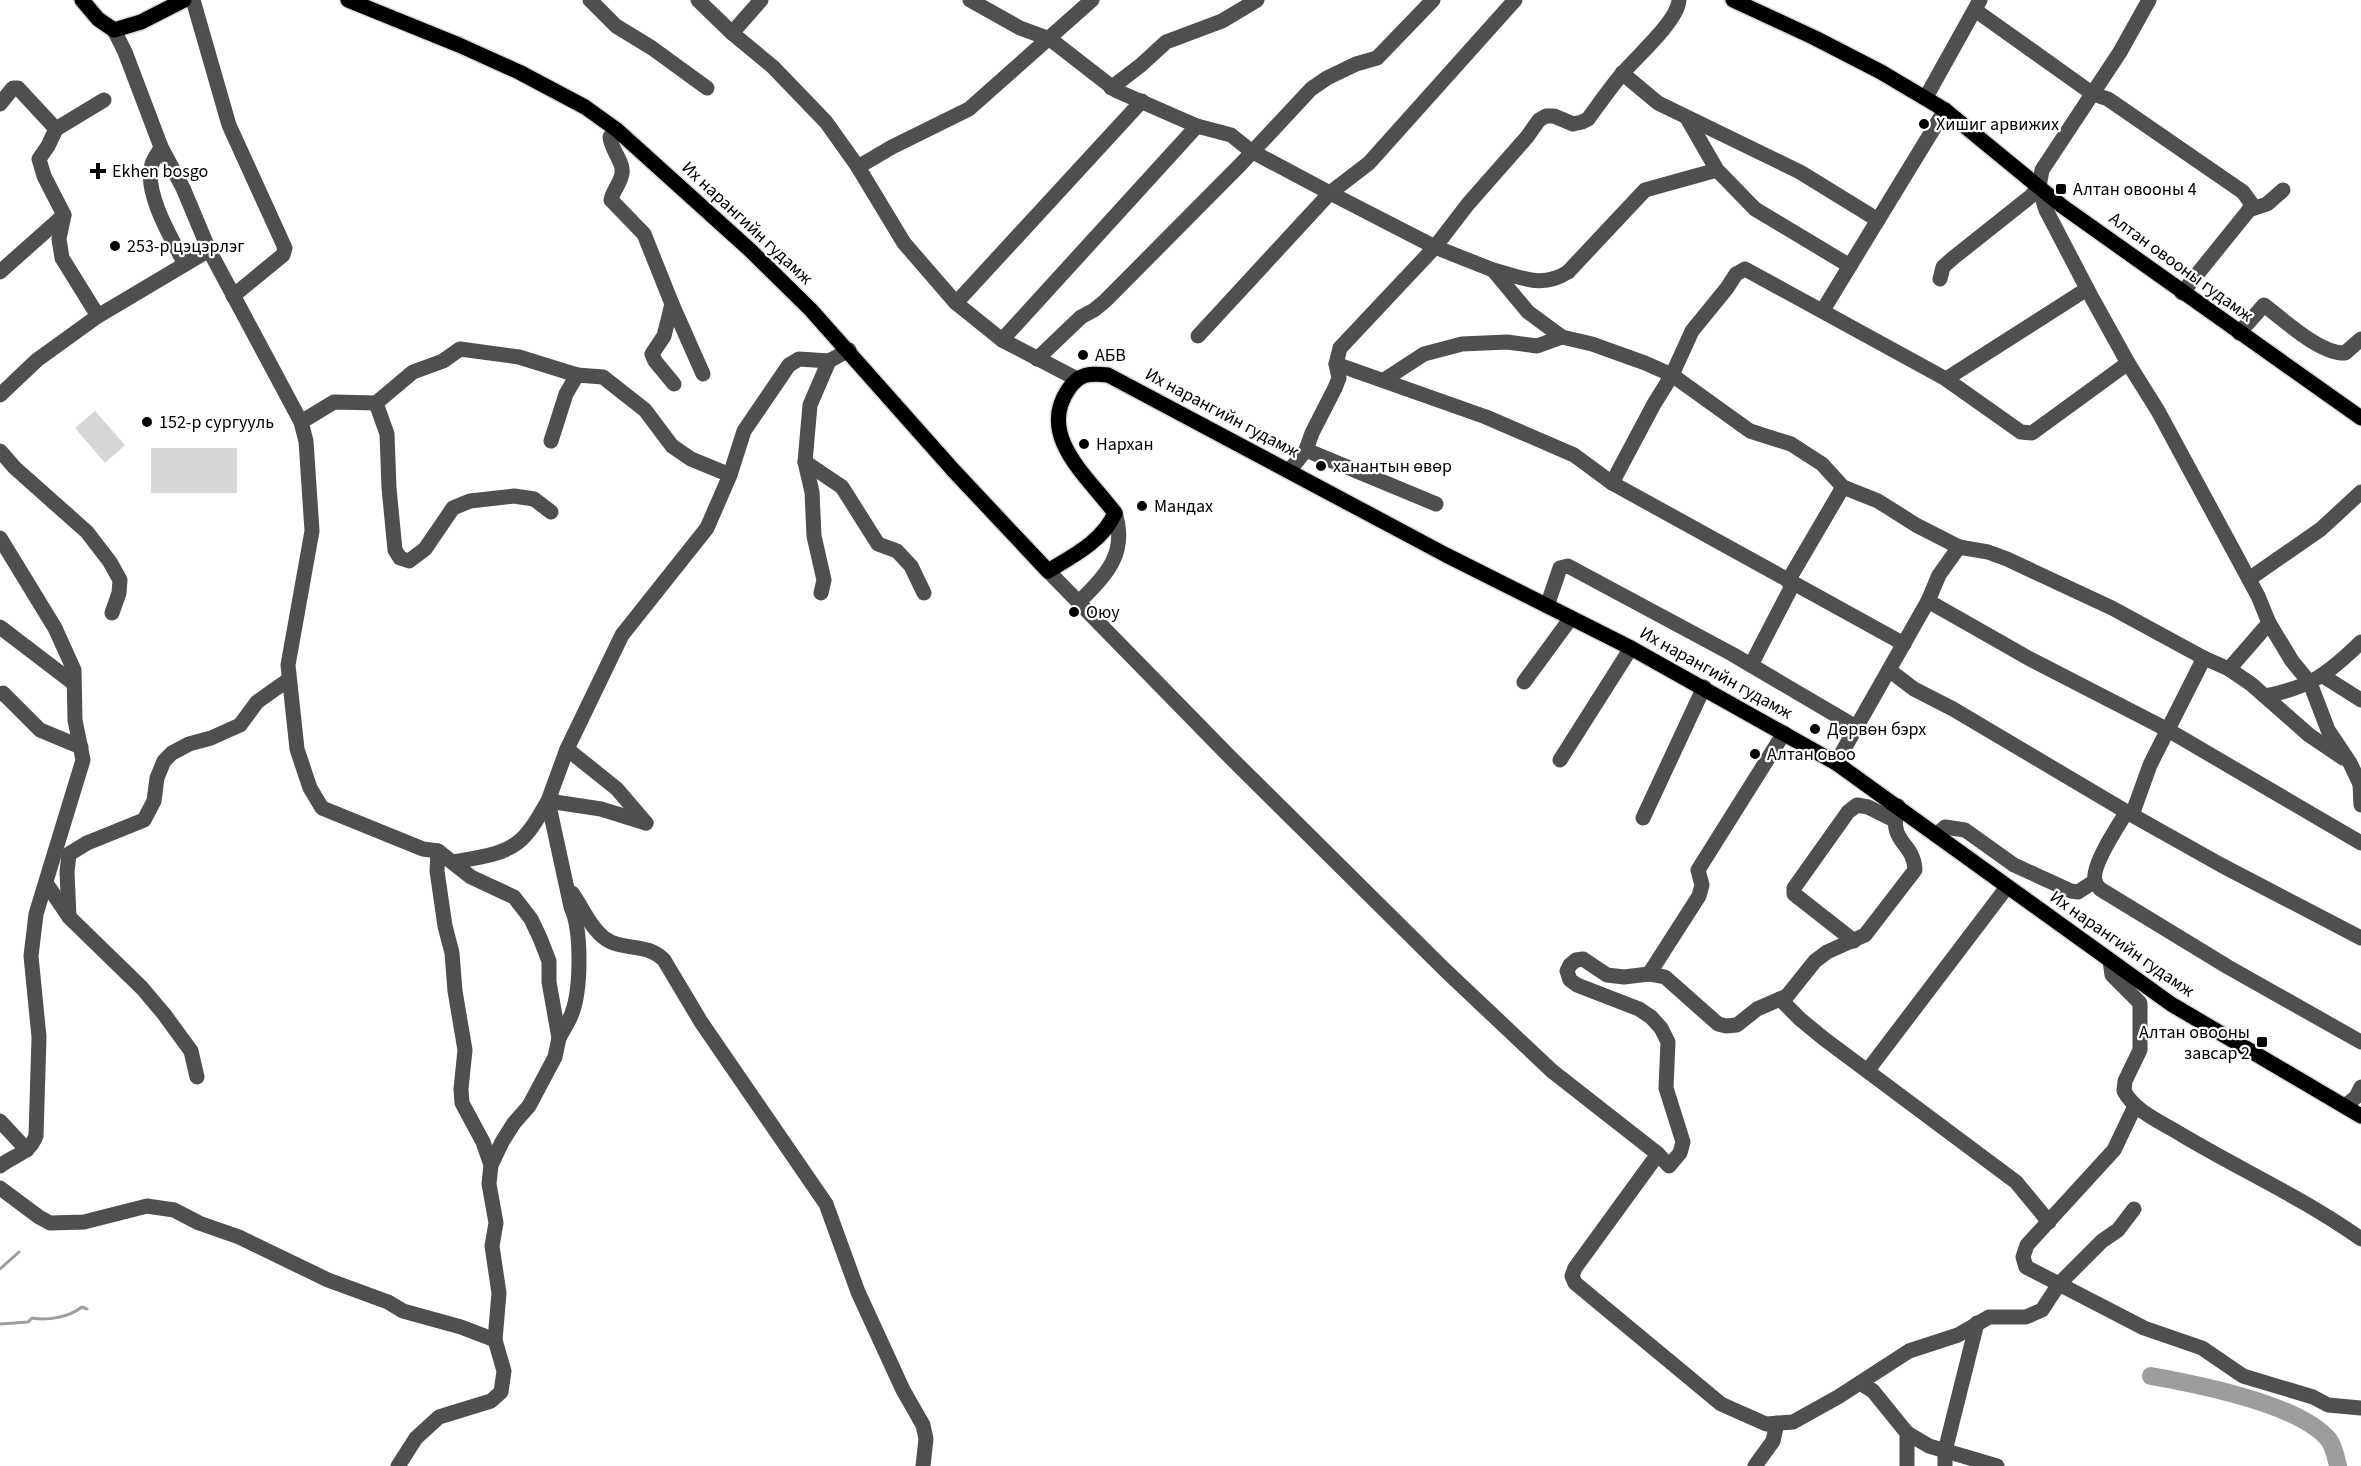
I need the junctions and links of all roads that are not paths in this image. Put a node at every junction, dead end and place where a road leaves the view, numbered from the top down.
1 (82, 0) edge
2 (184, 0) edge
3 (193, 0) edge
4 (348, 0) edge
5 (590, 0) edge
6 (698, 0) edge
7 (761, 0) edge
8 (970, 0) edge
9 (1092, 0) edge
10 (1257, 0) edge
11 (1433, 0) edge
12 (1515, 0) edge
13 (1679, 0) edge
14 (1733, 0) edge
15 (2149, 0) edge
16 (1977, 5) edge
17 (114, 30) junction
18 (732, 33) junction
19 (1050, 39) junction
20 (1622, 74) junction
21 (707, 88) dead end
22 (1111, 88) junction
23 (2093, 94) junction
24 (1926, 97) junction
25 (104, 100) dead end
26 (1142, 100) junction
27 (0, 104) edge
28 (1945, 110) junction
29 (1687, 118) junction
30 (1197, 126) junction
31 (56, 129) junction
32 (617, 130) junction
33 (161, 147) junction
34 (1251, 151) junction
35 (858, 168) junction
36 (1717, 170) junction
37 (2039, 187) junction
38 (2283, 190) dead end
39 (1330, 193) junction
40 (2249, 210) junction
41 (64, 215) junction
42 (1878, 220) junction
43 (1435, 247) junction
44 (209, 250) junction
45 (185, 264) junction
46 (1850, 266) junction
47 (1493, 270) junction
48 (0, 272) edge
49 (1940, 279) dead end
50 (2087, 289) junction
51 (2182, 293) junction
52 (233, 296) junction
53 (956, 303) junction
54 (672, 304) junction
55 (1822, 310) junction
56 (98, 316) junction
57 (2239, 333) junction
58 (1198, 336) dead end
59 (1562, 338) junction
60 (2361, 339) edge
61 (1002, 340) junction
62 (849, 350) junction
63 (1037, 358) junction
64 (829, 361) junction
65 (2128, 363) junction
66 (1336, 364) junction
67 (703, 374) dead end
68 (577, 375) junction
69 (1672, 375) junction
70 (1077, 379) junction
71 (1946, 379) junction
72 (1384, 380) junction
73 (674, 384) dead end
74 (0, 394) edge
75 (376, 403) junction
76 (2361, 418) edge
77 (300, 422) junction
78 (551, 441) dead end
79 (1306, 450) junction
80 (0, 451) edge
81 (805, 462) junction
82 (1289, 471) junction
83 (730, 475) junction
84 (1612, 483) junction
85 (1843, 487) junction
86 (2361, 492) edge
87 (1436, 504) dead end
88 (551, 512) dead end
89 (1114, 513) junction
90 (0, 537) edge
91 (1959, 547) junction
92 (1048, 571) junction
93 (2249, 579) junction
94 (1791, 583) junction
95 (924, 592) dead end
96 (821, 593) dead end
97 (1928, 600) junction
98 (1078, 603) junction
99 (1547, 606) junction
100 (112, 613) dead end
101 (1571, 618) junction
102 (2269, 622) junction
103 (0, 627) edge
104 (2361, 642) edge
105 (1904, 645) junction
106 (1631, 648) junction
107 (2204, 658) junction
108 (1750, 665) junction
109 (2229, 669) junction
110 (1889, 670) junction
111 (2317, 679) junction
112 (288, 680) junction
113 (72, 682) junction
114 (1524, 682) dead end
115 (1704, 687) junction
116 (0, 694) edge
117 (2265, 696) junction
118 (2361, 700) edge
119 (1856, 727) junction
120 (2168, 730) junction
121 (1784, 733) junction
122 (81, 747) junction
123 (567, 748) junction
124 (1560, 760) dead end
125 (1836, 763) junction
126 (2350, 763) junction
127 (2360, 785) edge
128 (548, 801) junction
129 (2361, 805) edge
130 (1896, 813) junction
131 (2129, 814) junction
132 (1642, 818) dead end
133 (1936, 835) junction
134 (2361, 843) edge
135 (438, 851) junction
136 (453, 862) junction
137 (2095, 881) junction
138 (46, 883) junction
139 (2007, 887) junction
140 (569, 889) junction
141 (69, 917) junction
142 (2361, 938) edge
143 (1854, 941) junction
144 (2110, 961) junction
145 (1649, 974) junction
146 (1780, 999) junction
147 (559, 1038) junction
148 (2361, 1042) edge
149 (1868, 1070) junction
150 (197, 1077) dead end
151 (2361, 1087) edge
152 (2135, 1106) junction
153 (2345, 1106) junction
154 (2361, 1116) edge
155 (0, 1120) edge
156 (27, 1150) junction
157 (1658, 1154) junction
158 (491, 1165) junction
159 (0, 1166) edge
160 (0, 1188) edge
161 (2134, 1209) dead end
162 (2049, 1222) junction
163 (2361, 1239) edge
164 (2059, 1284) junction
165 (1977, 1323) junction
166 (495, 1340) junction
167 (1860, 1383) junction
168 (2361, 1408) edge
169 (1778, 1423) junction
170 (1907, 1433) junction
171 (1945, 1459) edge
172 (399, 1466) edge
173 (923, 1466) edge
174 (1755, 1466) edge
175 (1907, 1466) edge
176 (1997, 1466) edge

1 - 17 main road
2 - 17 main road
3 - 52 street
4 - 32 main road, Их нарангийн гудамж
5 - 21 street
6 - 18 street
7 - 18 street
8 - 19 street
9 - 19 street
10 - 22 street
11 - 34 street
12 - 39 street
13 - 20 street
14 - 24 main road, Алтан овооны гудамж
15 - 23 street
16 - 23 street
16 - 24 street
17 - 33 street
18 - 35 street
19 - 22 street
19 - 35 street
20 - 29 street
20 - 43 street
22 - 26 street
23 - 37 street
23 - 40 street
24 - 28 main road, Алтан овооны гудамж
25 - 31 street
26 - 30 street
26 - 53 street
27 - 31 street
28 - 37 main road, Алтан овооны гудамж
28 - 42 street
29 - 36 street
29 - 42 street
30 - 34 street
30 - 61 street
31 - 41 street
32 - 54 street
32 - 62 main road, Их нарангийн гудамж
33 - 44 street
33 - 45 street
34 - 39 street
34 - 63 street
35 - 53 street
36 - 46 street
36 - 47 street
37 - 49 street
37 - 50 street
37 - 51 main road, Алтан овооны гудамж
38 - 40 street
39 - 43 street
39 - 58 street
40 - 51 street
41 - 48 street
41 - 56 street
42 - 46 street
43 - 47 street
43 - 66 street
44 - 45 street
44 - 52 street
45 - 56 street
46 - 55 street
47 - 59 street
50 - 65 street
50 - 71 street
51 - 57 main road, Алтан овооны гудамж
52 - 77 street
53 - 61 street
54 - 67 street
54 - 73 street
55 - 69 street
55 - 71 street
56 - 74 street
57 - 60 street
57 - 76 main road, Алтан овооны гудамж
59 - 69 street
59 - 72 street
61 - 63 street
62 - 64 street
62 - 92 main road, Их нарангийн гудамж
63 - 70 street
64 - 81 street
64 - 83 street
65 - 71 street
65 - 93 street
66 - 72 street
66 - 79 street
68 - 75 street
68 - 78 street
68 - 83 street
69 - 84 street
69 - 85 street
70 - 82 main road, Их нарангийн гудамж
70 - 89 main road
72 - 84 street
75 - 77 street
75 - 88 street
77 - 112 street
79 - 82 street
79 - 87 street
80 - 100 street
81 - 95 street
81 - 96 street
82 - 99 main road, Их нарангийн гудамж
83 - 123 street
84 - 94 street
85 - 91 street
85 - 94 street
86 - 93 street
89 - 92 main road
89 - 98 street
90 - 113 street
91 - 97 street
91 - 107 street
92 - 98 street
93 - 102 street
94 - 105 street
94 - 108 street
97 - 105 street
97 - 120 street
98 - 157 street
99 - 101 main road, Их нарангийн гудамж
99 - 108 street
101 - 106 main road, Их нарангийн гудамж
101 - 114 street
102 - 109 street
102 - 111 street
103 - 113 street
104 - 111 street
105 - 110 street
106 - 115 main road, Их нарангийн гудамж
106 - 124 street
107 - 109 street
107 - 120 street
108 - 119 street
109 - 117 street
110 - 119 street
110 - 131 street
111 - 117 street
111 - 118 street
111 - 126 street
112 - 135 street
112 - 141 street
113 - 122 street
115 - 121 main road, Их нарангийн гудамж
115 - 132 street
116 - 122 street
117 - 126 street
119 - 125 street
120 - 131 street
120 - 134 street
121 - 125 main road, Их нарангийн гудамж
121 - 145 street
122 - 138 street
123 - 128 street
123 - 128 street
125 - 130 main road, Их нарангийн гудамж
126 - 127 street
127 - 129 street
128 - 136 street
128 - 140 street
130 - 133 main road, Их нарангийн гудамж
130 - 143 street
130 - 143 street
131 - 137 street
131 - 142 street
133 - 137 street
133 - 139 main road, Их нарангийн гудамж
135 - 136 street
135 - 158 street
136 - 147 street
137 - 148 street
138 - 141 street
138 - 156 street
139 - 144 main road, Их нарангийн гудамж
139 - 149 street
140 - 147 street
140 - 173 street
141 - 150 street
143 - 146 street
144 - 152 street
144 - 153 main road, Их нарангийн гудамж
145 - 146 street
145 - 157 street
146 - 149 street
147 - 158 street
149 - 162 street
151 - 153 street
152 - 162 street
152 - 163 street
153 - 154 main road, Их нарангийн гудамж
155 - 156 street
156 - 159 street
157 - 169 street
158 - 166 street
160 - 166 street
161 - 164 street
162 - 164 street
164 - 165 street
164 - 168 street
165 - 167 street
165 - 171 street
166 - 172 street
167 - 169 street
167 - 170 street
169 - 174 street
170 - 171 street
170 - 175 street
171 - 176 street

